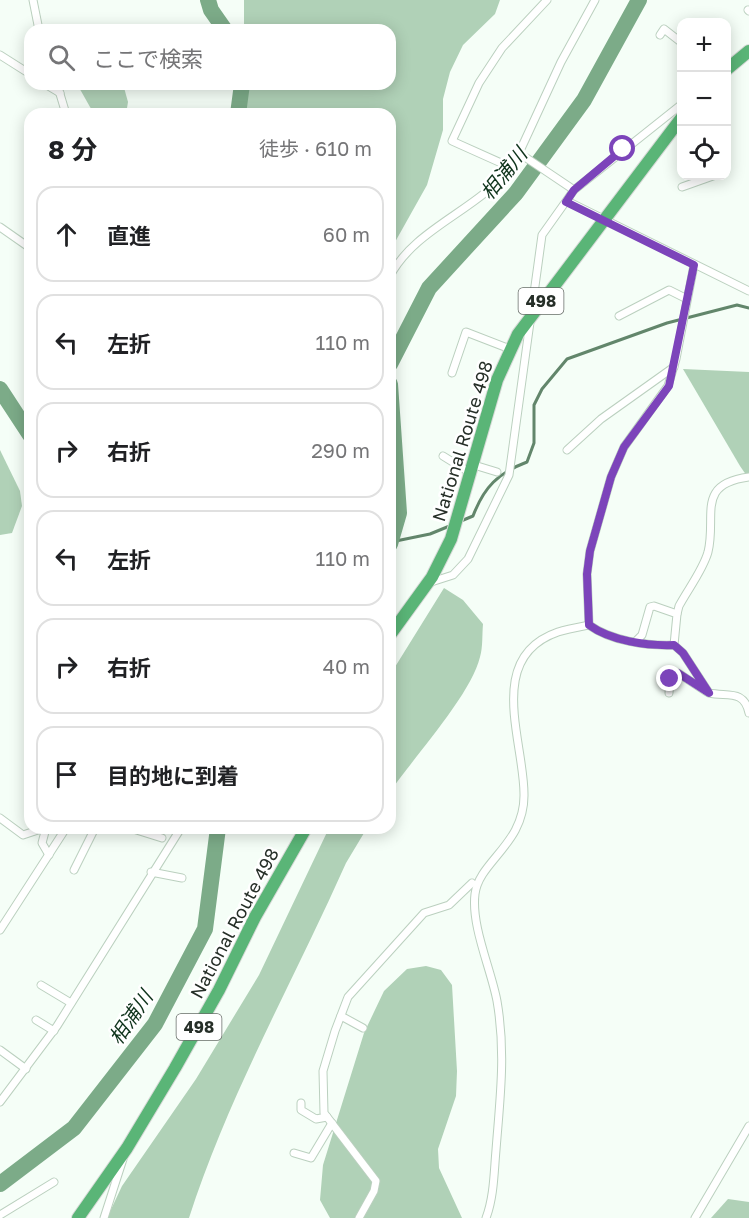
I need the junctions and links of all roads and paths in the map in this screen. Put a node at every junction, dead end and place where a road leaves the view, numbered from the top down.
1 (33, 0) edge
2 (547, 0) edge
3 (595, 0) edge
4 (38, 24) edge
5 (660, 35) dead end
6 (677, 40) edge
7 (749, 51) edge
8 (0, 55) edge
9 (731, 66) edge
10 (24, 70) edge
11 (55, 90) edge
12 (59, 90) edge
13 (60, 93) junction
14 (677, 107) edge
15 (64, 108) edge
16 (677, 122) edge
17 (521, 154) junction
18 (510, 167) junction
19 (702, 180) edge
20 (682, 187) dead end
21 (574, 190) junction
22 (567, 201) junction
23 (603, 219) junction
24 (0, 227) edge
25 (24, 244) edge
26 (396, 265) edge
27 (694, 265) junction
28 (749, 291) edge
29 (687, 299) junction
30 (530, 315) junction
31 (619, 316) dead end
32 (510, 349) junction
33 (674, 367) junction
34 (452, 373) dead end
35 (567, 450) dead end
36 (443, 456) dead end
37 (473, 469) junction
38 (497, 472) dead end
39 (749, 477) edge
40 (428, 583) junction
41 (677, 614) junction
42 (589, 625) junction
43 (396, 627) edge
44 (636, 641) junction
45 (674, 645) junction
46 (669, 693) dead end
47 (709, 693) junction
48 (749, 712) edge
49 (0, 818) edge
50 (26, 834) edge
51 (44, 834) edge
52 (62, 834) edge
53 (92, 834) edge
54 (149, 834) edge
55 (177, 834) edge
56 (303, 834) edge
57 (162, 838) dead end
58 (49, 855) junction
59 (75, 870) dead end
60 (151, 872) junction
61 (182, 878) dead end
62 (472, 883) dead end
63 (0, 930) edge
64 (41, 985) dead end
65 (71, 1003) junction
66 (341, 1016) junction
67 (36, 1020) dead end
68 (363, 1028) dead end
69 (54, 1030) junction
70 (0, 1050) edge
71 (26, 1069) junction
72 (0, 1102) edge
73 (301, 1103) dead end
74 (329, 1120) junction
75 (749, 1126) edge
76 (127, 1148) junction
77 (294, 1154) dead end
78 (54, 1182) dead end
79 (0, 1215) edge
80 (78, 1218) edge
81 (104, 1218) edge
82 (358, 1218) edge
83 (486, 1218) edge
84 (694, 1218) edge

1 - 4 street
2 - 18 street
3 - 17 street
5 - 6 street
7 - 9 highway
8 - 10 street
11 - 13 street
12 - 13 street
13 - 15 street
14 - 21 street
16 - 23 highway, National Route 498 / 498
17 - 18 street
17 - 21 street
18 - 26 street
19 - 20 street
21 - 22 street
22 - 23 street
22 - 30 street
23 - 27 street
23 - 30 highway, National Route 498 / 498
24 - 25 street
27 - 28 street
27 - 29 street
29 - 31 street
29 - 33 street
30 - 32 highway, National Route 498 / 498
30 - 40 street
32 - 34 street
32 - 37 highway, National Route 498 / 498
33 - 35 street
33 - 42 street
36 - 37 street
37 - 38 street
37 - 40 highway, National Route 498 / 498
39 - 41 street
40 - 43 highway, National Route 498 / 498
41 - 44 street
41 - 45 street
42 - 44 street
42 - 83 street
44 - 45 street
45 - 47 street
46 - 47 street
47 - 48 street
49 - 50 street
51 - 58 street
52 - 58 street
53 - 59 street
54 - 57 street
55 - 60 street
56 - 76 highway, National Route 498 / 498
58 - 63 street
60 - 61 street
60 - 65 street
62 - 66 street
64 - 65 street
65 - 69 street
66 - 68 street
66 - 74 street
67 - 69 street
69 - 71 street
70 - 71 street
71 - 72 street
73 - 74 street
74 - 77 street
74 - 82 street
75 - 84 street
76 - 80 highway, National Route 498 / 498
76 - 81 street
78 - 79 street

